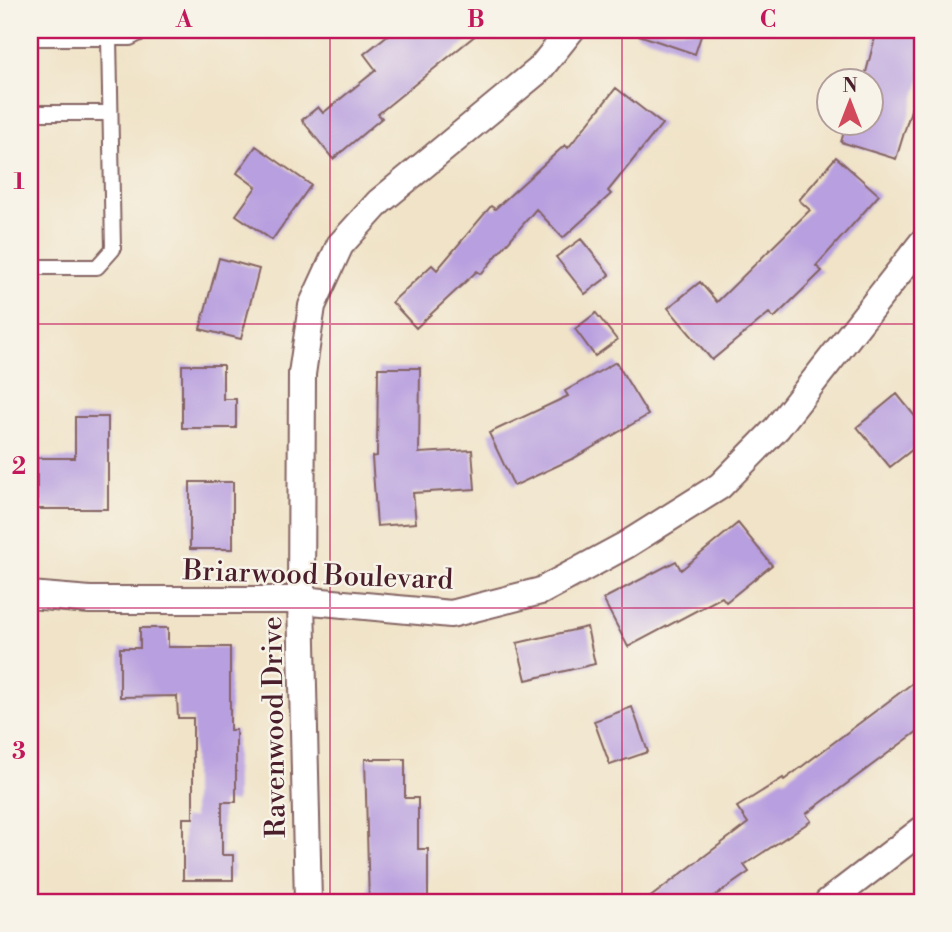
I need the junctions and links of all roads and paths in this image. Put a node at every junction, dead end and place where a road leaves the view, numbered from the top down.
1 (146, 30) edge
2 (571, 30) edge
3 (130, 34) edge
4 (30, 38) edge
5 (109, 38) junction
6 (30, 113) edge
7 (110, 113) junction
8 (922, 243) edge
9 (30, 267) edge
10 (30, 595) edge
11 (301, 600) junction
12 (922, 830) edge
13 (308, 902) edge
14 (828, 902) edge

1 - 3 lane
2 - 11 street, Ravenwood Drive
3 - 5 lane
4 - 5 lane
5 - 7 lane
6 - 7 lane
7 - 9 lane
8 - 11 street, Briarwood Boulevard
10 - 11 street, Briarwood Boulevard
11 - 13 street, Ravenwood Drive
12 - 14 street

